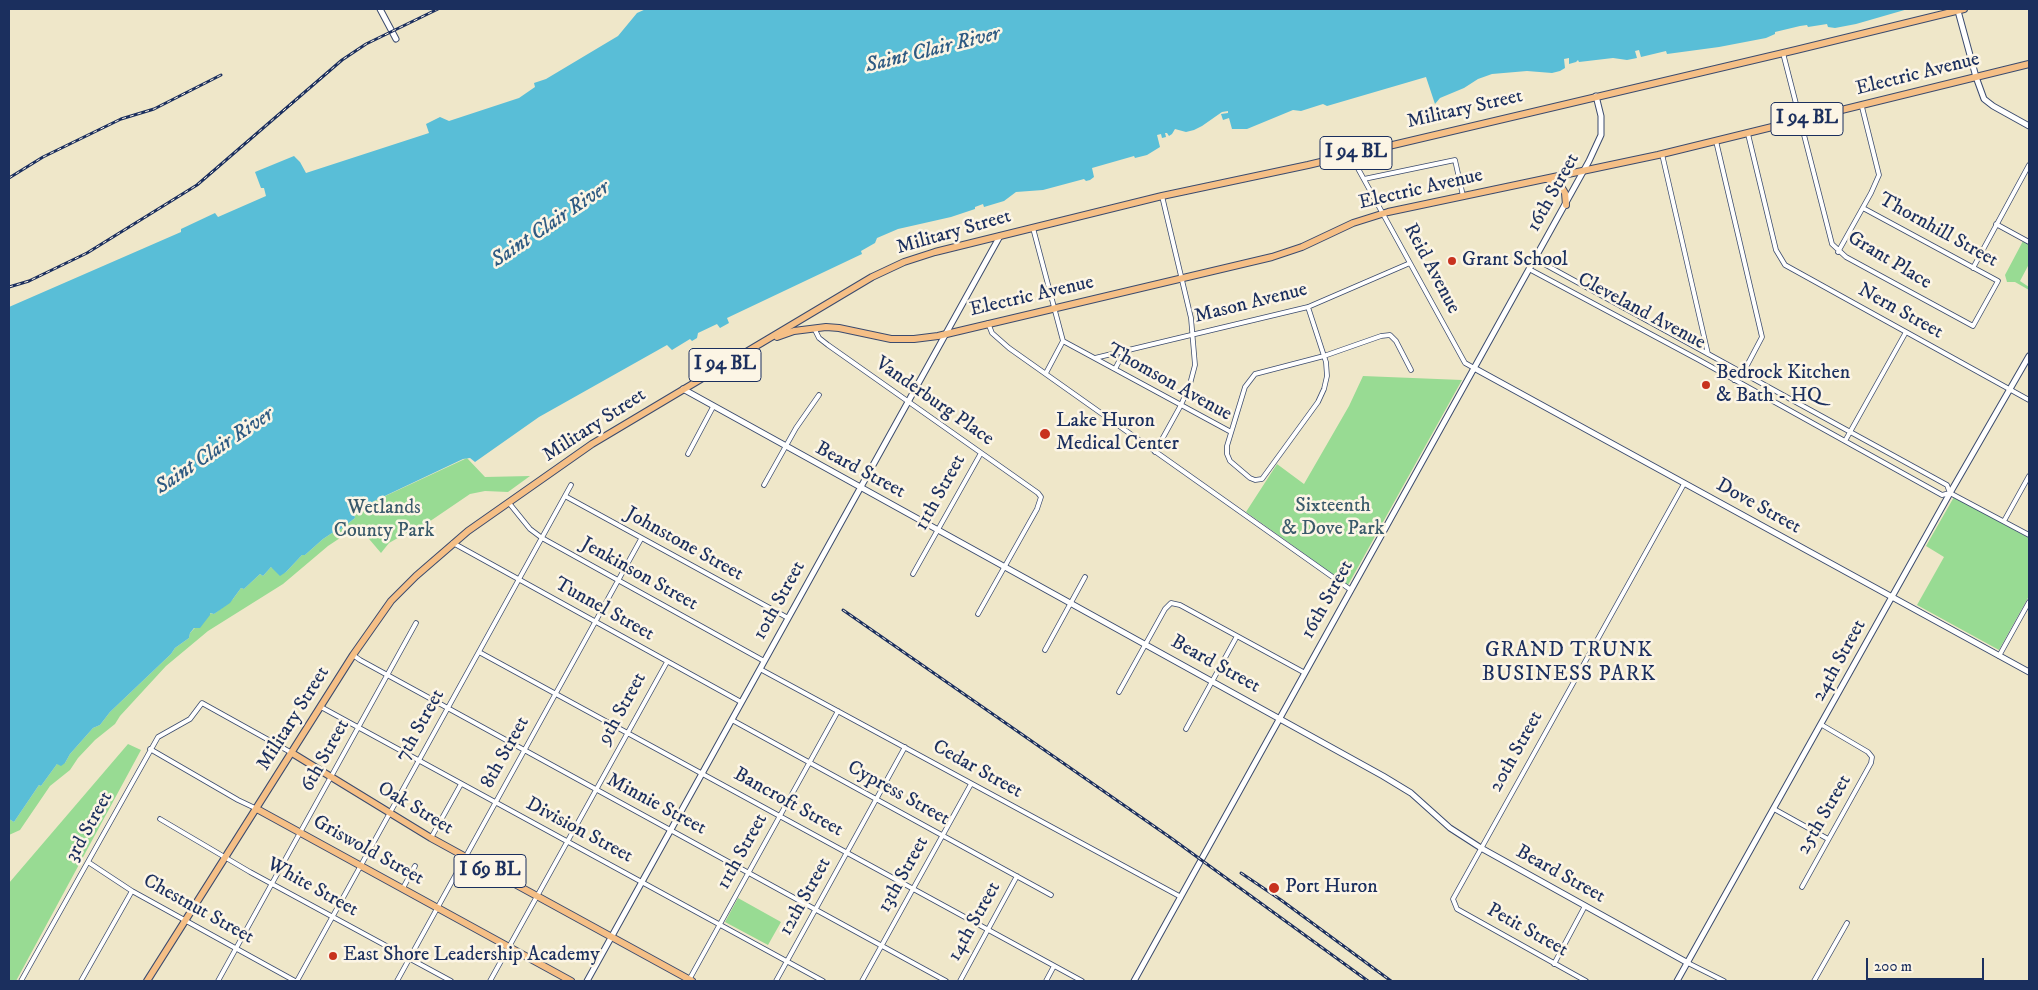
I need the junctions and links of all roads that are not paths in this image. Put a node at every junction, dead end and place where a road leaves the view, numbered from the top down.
1 (380, 9) edge
2 (1961, 10) edge
3 (396, 39) dead end
4 (1783, 53) junction
5 (2029, 64) edge
6 (1976, 77) junction
7 (1596, 96) junction
8 (1862, 107) junction
9 (1800, 121) junction
10 (2029, 126) edge
11 (1748, 134) junction
12 (1716, 141) junction
13 (1350, 154) junction
14 (1662, 154) junction
15 (2029, 167) edge
16 (1584, 172) junction
17 (1364, 179) junction
18 (1545, 179) junction
19 (1162, 196) junction
20 (1463, 196) junction
21 (1566, 205) junction
22 (1864, 208) junction
23 (1383, 214) junction
24 (1996, 224) junction
25 (1033, 228) junction
26 (1000, 236) junction
27 (2029, 242) edge
28 (1838, 252) junction
29 (1534, 259) junction
30 (1410, 263) junction
31 (1972, 268) junction
32 (1529, 269) junction
33 (1181, 278) junction
34 (1998, 281) joint
35 (1308, 307) junction
36 (1054, 309) junction
37 (813, 311) junction
38 (988, 323) junction
39 (812, 328) junction
40 (1906, 332) junction
41 (946, 334) junction
42 (1192, 334) junction
43 (766, 340) junction
44 (1063, 341) junction
45 (1125, 350) junction
46 (1708, 354) junction
47 (1324, 356) junction
48 (2029, 356) edge
49 (1096, 358) junction
50 (1474, 368) junction
51 (1115, 369) junction
52 (1411, 370) dead end
53 (1743, 373) junction
54 (1046, 374) junction
55 (1734, 380) junction
56 (683, 389) junction
57 (2009, 389) junction
58 (819, 394) dead end
59 (2029, 400) edge
60 (909, 403) junction
61 (1181, 405) junction
62 (714, 407) junction
63 (1850, 431) junction
64 (1231, 432) junction
65 (1844, 441) junction
66 (785, 447) junction
67 (1155, 452) junction
68 (981, 453) junction
69 (688, 454) dead end
70 (2029, 476) edge
71 (1684, 484) junction
72 (571, 485) dead end
73 (764, 485) dead end
74 (860, 488) junction
75 (1950, 493) junction
76 (565, 496) junction
77 (509, 503) junction
78 (2004, 521) junction
79 (938, 530) junction
80 (2029, 535) edge
81 (542, 538) junction
82 (641, 539) junction
83 (453, 543) junction
84 (1005, 566) junction
85 (913, 574) dead end
86 (1085, 577) dead end
87 (518, 580) junction
88 (618, 581) junction
89 (1351, 590) junction
90 (1892, 598) junction
91 (2029, 602) edge
92 (1071, 603) junction
93 (978, 614) dead end
94 (788, 618) junction
95 (595, 622) junction
96 (416, 623) dead end
97 (1237, 636) junction
98 (1146, 644) junction
99 (1045, 650) dead end
100 (479, 652) junction
101 (353, 655) junction
102 (1999, 656) junction
103 (764, 661) junction
104 (667, 662) junction
105 (760, 669) junction
106 (2029, 672) edge
107 (1305, 673) junction
108 (387, 675) junction
109 (1212, 680) junction
110 (1119, 692) dead end
111 (555, 694) junction
112 (741, 702) junction
113 (202, 703) joint
114 (321, 707) junction
115 (448, 708) junction
116 (838, 711) junction
117 (1280, 718) junction
118 (732, 720) junction
119 (1822, 725) junction
120 (358, 728) junction
121 (1186, 729) dead end
122 (627, 733) junction
123 (905, 747) junction
124 (150, 749) junction
125 (524, 750) junction
126 (292, 752) junction
127 (419, 761) junction
128 (810, 763) junction
129 (702, 774) junction
130 (331, 778) junction
131 (460, 784) junction
132 (971, 784) junction
133 (596, 790) junction
134 (876, 799) junction
135 (495, 803) junction
136 (257, 809) junction
137 (1774, 809) junction
138 (390, 814) junction
139 (780, 816) junction
140 (160, 819) dead end
141 (671, 831) junction
142 (300, 832) junction
143 (943, 836) junction
144 (431, 838) junction
145 (1828, 839) junction
146 (567, 842) junction
147 (1481, 848) junction
148 (847, 853) junction
149 (465, 857) junction
150 (226, 858) junction
151 (88, 862) junction
152 (361, 866) junction
153 (415, 866) dead end
154 (748, 873) junction
155 (1017, 876) junction
156 (272, 883) junction
157 (642, 883) junction
158 (1802, 887) dead end
159 (403, 888) junction
160 (913, 889) junction
161 (132, 891) junction
162 (1050, 895) dead end
163 (537, 897) junction
164 (1180, 897) junction
165 (1454, 905) joint
166 (1586, 906) junction
167 (437, 908) junction
168 (815, 910) junction
169 (333, 917) junction
170 (186, 921) junction
171 (1847, 923) dead end
172 (720, 925) junction
173 (988, 930) junction
174 (611, 937) junction
175 (882, 946) junction
176 (509, 947) junction
177 (236, 949) junction
178 (409, 959) junction
179 (787, 961) junction
180 (1688, 963) junction
181 (1554, 964) junction
182 (1054, 966) junction
183 (21, 981) edge
184 (81, 981) edge
185 (147, 981) edge
186 (218, 981) edge
187 (296, 981) edge
188 (397, 981) edge
189 (451, 981) edge
190 (490, 981) edge
191 (571, 981) edge
192 (587, 981) edge
193 (690, 981) edge
194 (776, 981) edge
195 (823, 981) edge
196 (862, 981) edge
197 (946, 981) edge
198 (960, 981) edge
199 (1046, 981) edge
200 (1082, 981) edge
201 (1134, 981) edge
202 (1586, 981) edge
203 (1677, 981) edge
204 (1724, 981) edge
205 (1814, 981) edge

1 - 3 street
2 - 4 main road, Military Street / I 94 BL
2 - 6 street
4 - 7 main road, Military Street / I 94 BL
4 - 9 street, Grant Place
5 - 6 main road, Electric Avenue / I 94 BL
6 - 8 main road, Electric Avenue / I 94 BL
6 - 10 street
7 - 13 main road, Military Street / I 94 BL
7 - 16 street, 16th Street
8 - 9 main road, Electric Avenue / I 94 BL
8 - 22 street
9 - 11 main road, Electric Avenue / I 94 BL
9 - 28 street, Grant Place
11 - 12 main road, Electric Avenue / I 94 BL
11 - 40 street, Nern Street
12 - 14 main road, Electric Avenue / I 94 BL
12 - 53 street
13 - 17 street, Reid Avenue
13 - 19 main road, Military Street / I 94 BL
14 - 16 main road, Electric Avenue / I 94 BL
14 - 46 street
15 - 24 street
16 - 18 main road, Electric Avenue / I 94 BL
16 - 21 street, 16th Street
17 - 20 street
17 - 23 street, Reid Avenue
18 - 20 main road, Electric Avenue / I 94 BL
18 - 21 main road
19 - 25 main road, Military Street / I 94 BL
19 - 33 street
20 - 23 main road, Electric Avenue / I 94 BL
21 - 29 street, 16th Street
22 - 28 street
22 - 31 street, Thornhill Street
23 - 30 street, Reid Avenue
23 - 33 main road, Electric Avenue / I 94 BL
24 - 27 street
24 - 31 street
25 - 26 main road, Military Street / I 94 BL
25 - 36 street
26 - 37 main road, Military Street / I 94 BL
26 - 41 street, 10th Street
28 - 34 street, Grant Place
29 - 32 street, 16th Street
29 - 46 street, Cleveland Avenue
30 - 35 street, Mason Avenue
30 - 50 street, Reid Avenue
31 - 34 street, Thornhill Street
32 - 50 street, 16th Street
32 - 55 street, Cleveland Avenue
33 - 36 main road, Electric Avenue / I 94 BL
33 - 42 street
35 - 42 street, Mason Avenue
35 - 47 street
36 - 38 main road, Electric Avenue / I 94 BL
36 - 44 street
37 - 39 main road
37 - 43 main road, Military Street / I 94 BL
38 - 41 main road, Electric Avenue / I 94 BL
38 - 54 street
39 - 41 main road, Electric Avenue / I 94 BL
39 - 43 main road, Electric Avenue / I 94 BL
39 - 60 street, Vanderburg Place
40 - 57 street, Nern Street
40 - 63 street
41 - 60 street, 10th Street
42 - 45 street, Mason Avenue
42 - 61 street
43 - 56 main road, Military Street / I 94 BL
44 - 49 street, Thomson Avenue
44 - 54 street
45 - 49 street, Mason Avenue
45 - 51 street
46 - 53 street, Cleveland Avenue
47 - 52 street
47 - 64 street
47 - 64 street, Thomson Avenue
48 - 57 street, 24th Street
49 - 51 street, Thomson Avenue
50 - 71 street, Dove Street
50 - 89 street, 16th Street
51 - 61 street, Thomson Avenue
53 - 55 street
53 - 63 street, Cleveland Avenue
54 - 67 street
55 - 65 street, Cleveland Avenue
56 - 62 street, Beard Street
56 - 77 main road, Military Street / I 94 BL
57 - 59 street, Nern Street
57 - 75 street, 24th Street
58 - 66 street
60 - 68 street, Vanderburg Place
60 - 74 street, 10th Street
61 - 64 street, Thomson Avenue
61 - 67 street
62 - 66 street, Beard Street
62 - 69 street
63 - 65 street
63 - 75 street, Cleveland Avenue
65 - 75 street, Cleveland Avenue
66 - 73 street
66 - 74 street, Beard Street
67 - 89 street
68 - 79 street, 11th Street
68 - 84 street, Vanderburg Place
70 - 78 street
71 - 90 street, Dove Street
71 - 147 street, 20th Street
72 - 76 street, 7th Street
74 - 79 street, Beard Street
74 - 94 street, 10th Street
75 - 78 street, Cleveland Avenue
75 - 90 street, 24th Street
76 - 81 street, 7th Street
76 - 82 street, Johnstone Street
77 - 81 street, Jenkinson Street
77 - 83 main road, Military Street / I 94 BL
78 - 80 street, Cleveland Avenue
79 - 84 street, Beard Street
79 - 85 street, 11th Street
81 - 87 street, 7th Street
81 - 88 street, Jenkinson Street
82 - 88 street, 8th Street
82 - 94 street, Johnstone Street
83 - 87 street, Tunnel Street
83 - 101 main road, Military Street / I 94 BL
84 - 92 street, Beard Street
84 - 93 street
86 - 92 street
87 - 95 street, Tunnel Street
87 - 100 street, 7th Street
88 - 95 street, 8th Street
88 - 103 street, Jenkinson Street
89 - 107 street, 16th Street
90 - 102 street, Dove Street
90 - 119 street, 24th Street
91 - 102 street
92 - 98 street, Beard Street
92 - 99 street
94 - 103 street, 10th Street
95 - 104 street, Tunnel Street
95 - 111 street, 8th Street
96 - 108 street, 6th Street
97 - 98 street
97 - 107 street
97 - 109 street
98 - 109 street, Beard Street
98 - 110 street
100 - 111 street, Bancroft Street
100 - 115 street, 7th Street
101 - 108 street, Minnie Street
101 - 114 main road, Military Street / I 94 BL
102 - 106 street, Dove Street
103 - 105 street, 10th Street
104 - 112 street, Tunnel Street
104 - 122 street, 9th Street
105 - 112 street, 10th Street
105 - 116 street, Cedar Street
107 - 117 street, 16th Street
108 - 115 street, Minnie Street
108 - 120 street, 6th Street
109 - 117 street, Beard Street
109 - 121 street
111 - 122 street, Bancroft Street
111 - 125 street, 8th Street
112 - 118 street, 10th Street
113 - 124 street, 3rd Street
113 - 126 street, Oak Street
114 - 120 street, Division Street
114 - 126 main road, Military Street / I 94 BL
115 - 125 street, Minnie Street
115 - 127 street, 7th Street
116 - 123 street, Cedar Street
116 - 128 street, 11th Street
117 - 147 street, Beard Street
117 - 164 street, 16th Street
118 - 128 street, Cypress Street
118 - 129 street, 10th Street
119 - 137 street, 24th Street
119 - 145 street, 25th Street
120 - 127 street, Division Street
120 - 130 street, 6th Street
122 - 129 street, Bancroft Street
122 - 133 street, 9th Street
123 - 132 street, Cedar Street
123 - 134 street, 12th Street
124 - 136 street, Griswold Street
124 - 151 street, 3rd Street
125 - 133 street, Minnie Street
125 - 135 street, 8th Street
126 - 130 main road, Oak Street / I 69 BL
126 - 136 main road, Military Street
127 - 131 street, Division Street
127 - 138 street, 7th Street
128 - 134 street, Cypress Street
128 - 139 street, 11th Street
129 - 139 street, Bancroft Street
129 - 141 street, 10th Street
130 - 138 main road, Oak Street / I 69 BL
130 - 142 street, 6th Street
131 - 135 street, Division Street
131 - 144 street
132 - 143 street, 13th Street
132 - 164 street, Cedar Street
133 - 141 street, Minnie Street
133 - 146 street, 9th Street
134 - 143 street, Cypress Street
134 - 148 street, 12th Street
135 - 146 street, Division Street
135 - 149 street, 8th Street
136 - 142 main road, Griswold Street / I 69 BL
136 - 150 main road, Military Street
137 - 145 street
137 - 180 street, 24th Street
138 - 144 main road, Oak Street / I 69 BL
138 - 152 street, 7th Street
139 - 148 street, Bancroft Street
139 - 154 street, 11th Street
140 - 150 street, White Street
141 - 154 street, Minnie Street
141 - 157 street, 10th Street
142 - 152 main road, Griswold Street / I 69 BL
142 - 156 street, 6th Street
143 - 155 street, Cypress Street
143 - 160 street, 13th Street
144 - 149 main road, Oak Street / I 69 BL
145 - 158 street, 25th Street
146 - 157 street, Division Street
146 - 163 street, 9th Street
147 - 165 street, 20th Street
147 - 166 street, Beard Street
148 - 160 street, Bancroft Street
148 - 168 street, 12th Street
149 - 163 main road, Oak Street / I 69 BL
149 - 167 street, 8th Street
150 - 156 street, White Street
150 - 170 main road, Military Street
151 - 161 street, Chestnut Street
151 - 183 street, 3rd Street
152 - 159 main road, Griswold Street / I 69 BL
152 - 169 street, 7th Street
153 - 159 street
154 - 168 street, Minnie Street
154 - 172 street, 11th Street
155 - 162 street, Cypress Street
155 - 173 street, 14th Street
156 - 169 street, White Street
156 - 177 street, 6th Street
157 - 172 street, Division Street
157 - 174 street, 10th Street
159 - 167 main road, Griswold Street / I 69 BL
160 - 173 street, Bancroft Street
160 - 175 street, 13th Street
161 - 170 street, Chestnut Street
161 - 184 street
163 - 174 main road, Oak Street / I 69 BL
163 - 176 street, 9th Street
164 - 201 street, 16th Street
165 - 181 street, Petit Street
166 - 180 street, Beard Street
166 - 181 street
167 - 176 main road, Griswold Street / I 69 BL
167 - 178 street, 8th Street
168 - 175 street, Minnie Street
168 - 179 street, 12th Street
169 - 178 street, White Street
169 - 187 street, 7th Street
170 - 177 street, Chestnut Street
170 - 185 main road, Military Street
171 - 205 street
172 - 179 street, Division Street
172 - 193 street, 11th Street
173 - 182 street, Bancroft Street
173 - 198 street, 14th Street
174 - 192 street, 10th Street
174 - 193 main road, Oak Street / I 69 BL
175 - 196 street, 13th Street
175 - 197 street, Minnie Street
176 - 190 street, 9th Street
176 - 191 main road, Griswold Street / I 69 BL
177 - 186 street, 6th Street
177 - 187 street, Chestnut Street
178 - 188 street, 8th Street
178 - 189 street, White Street
179 - 194 street, 12th Street
179 - 195 street, Division Street
180 - 203 street, 24th Street
180 - 204 street, Beard Street
181 - 202 street, Petit Street
182 - 199 street
182 - 200 street, Bancroft Street

